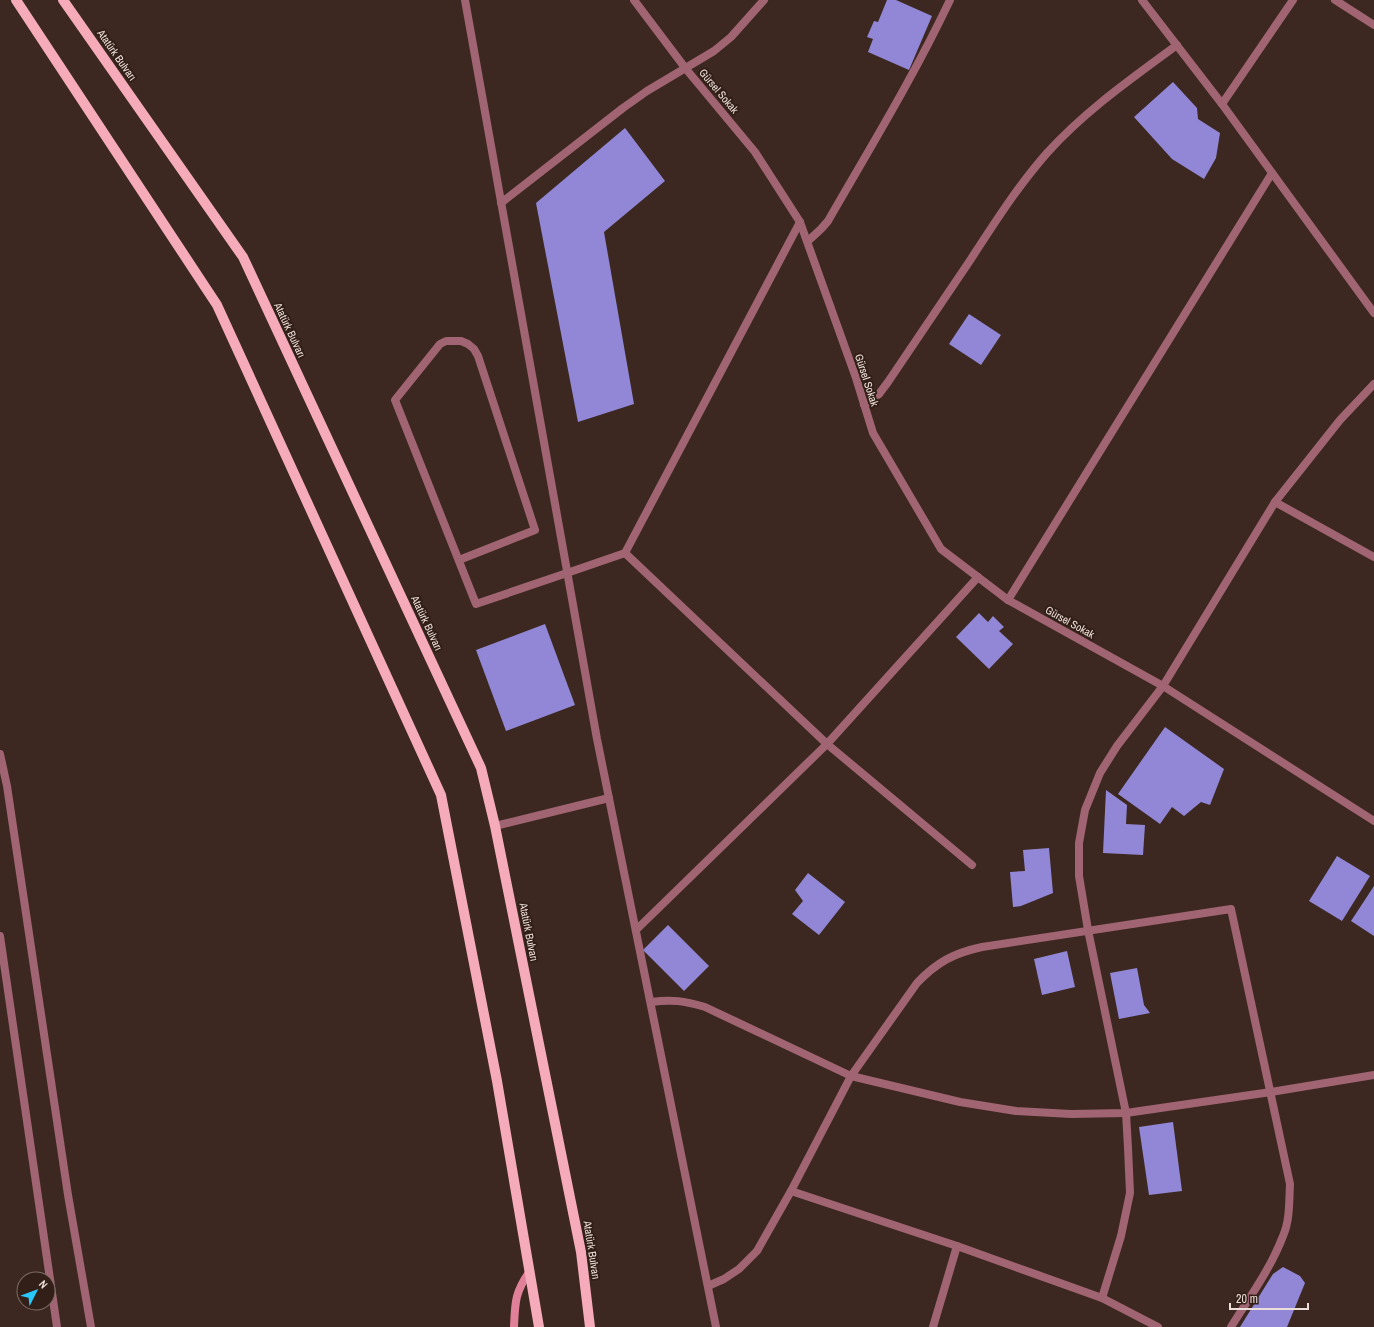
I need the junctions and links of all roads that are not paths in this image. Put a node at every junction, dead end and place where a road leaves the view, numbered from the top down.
1 (16, 0) edge
2 (63, 0) edge
3 (465, 0) edge
4 (634, 0) edge
5 (764, 0) edge
6 (950, 0) edge
7 (1142, 0) edge
8 (1293, 0) edge
9 (1335, 0) edge
10 (1374, 25) edge
11 (1178, 45) junction
12 (686, 69) junction
13 (1222, 104) junction
14 (1272, 173) junction
15 (501, 203) junction
16 (800, 222) junction
17 (808, 242) junction
18 (1374, 313) edge
19 (1374, 384) edge
20 (864, 405) junction
21 (1275, 502) junction
22 (624, 553) junction
23 (1374, 557) edge
24 (459, 560) junction
25 (567, 573) junction
26 (978, 577) junction
27 (1008, 600) junction
28 (1163, 686) junction
29 (827, 744) junction
30 (0, 754) edge
31 (609, 798) junction
32 (1374, 821) edge
33 (495, 826) junction
34 (972, 865) dead end
35 (636, 930) junction
36 (1088, 930) junction
37 (0, 936) edge
38 (650, 1002) junction
39 (1374, 1075) edge
40 (851, 1076) junction
41 (1271, 1092) junction
42 (1126, 1113) junction
43 (791, 1191) junction
44 (957, 1246) junction
45 (530, 1271) junction
46 (708, 1286) junction
47 (1102, 1298) junction
48 (57, 1327) edge
49 (91, 1327) edge
50 (514, 1327) edge
51 (539, 1327) edge
52 (590, 1327) edge
53 (716, 1327) edge
54 (933, 1327) edge
55 (1158, 1327) edge
56 (1231, 1327) edge

1 - 45 main road
2 - 33 main road, Atatürk Bulvarı
3 - 15 street
4 - 12 street, Gürsel Sokak
5 - 12 street
6 - 17 street
7 - 11 street
8 - 13 street
9 - 10 street
11 - 13 street
11 - 20 street
12 - 15 street
12 - 16 street, Gürsel Sokak
13 - 14 street
14 - 18 street
14 - 27 street
15 - 25 street
16 - 17 street, Gürsel Sokak
16 - 22 street
17 - 20 street, Gürsel Sokak
19 - 21 street
20 - 26 street, Gürsel Sokak
21 - 23 street
21 - 28 street
22 - 25 street
22 - 29 street
24 - 24 street
24 - 25 street
25 - 31 street
26 - 27 street, Gürsel Sokak
26 - 29 street
27 - 28 street, Gürsel Sokak
28 - 32 street, Gürsel Sokak
28 - 36 street
29 - 34 street
29 - 35 street
30 - 49 street
31 - 33 street
31 - 35 street
33 - 52 main road, Atatürk Bulvarı
35 - 38 street
36 - 40 street
36 - 41 street
36 - 42 street
37 - 48 street
38 - 40 street
38 - 46 street
39 - 41 street
40 - 42 street
40 - 43 street
41 - 42 street
41 - 56 street
42 - 47 street
43 - 44 street
43 - 46 street
44 - 47 street
44 - 54 street
45 - 50 main road
45 - 51 main road
46 - 53 street
47 - 55 street

